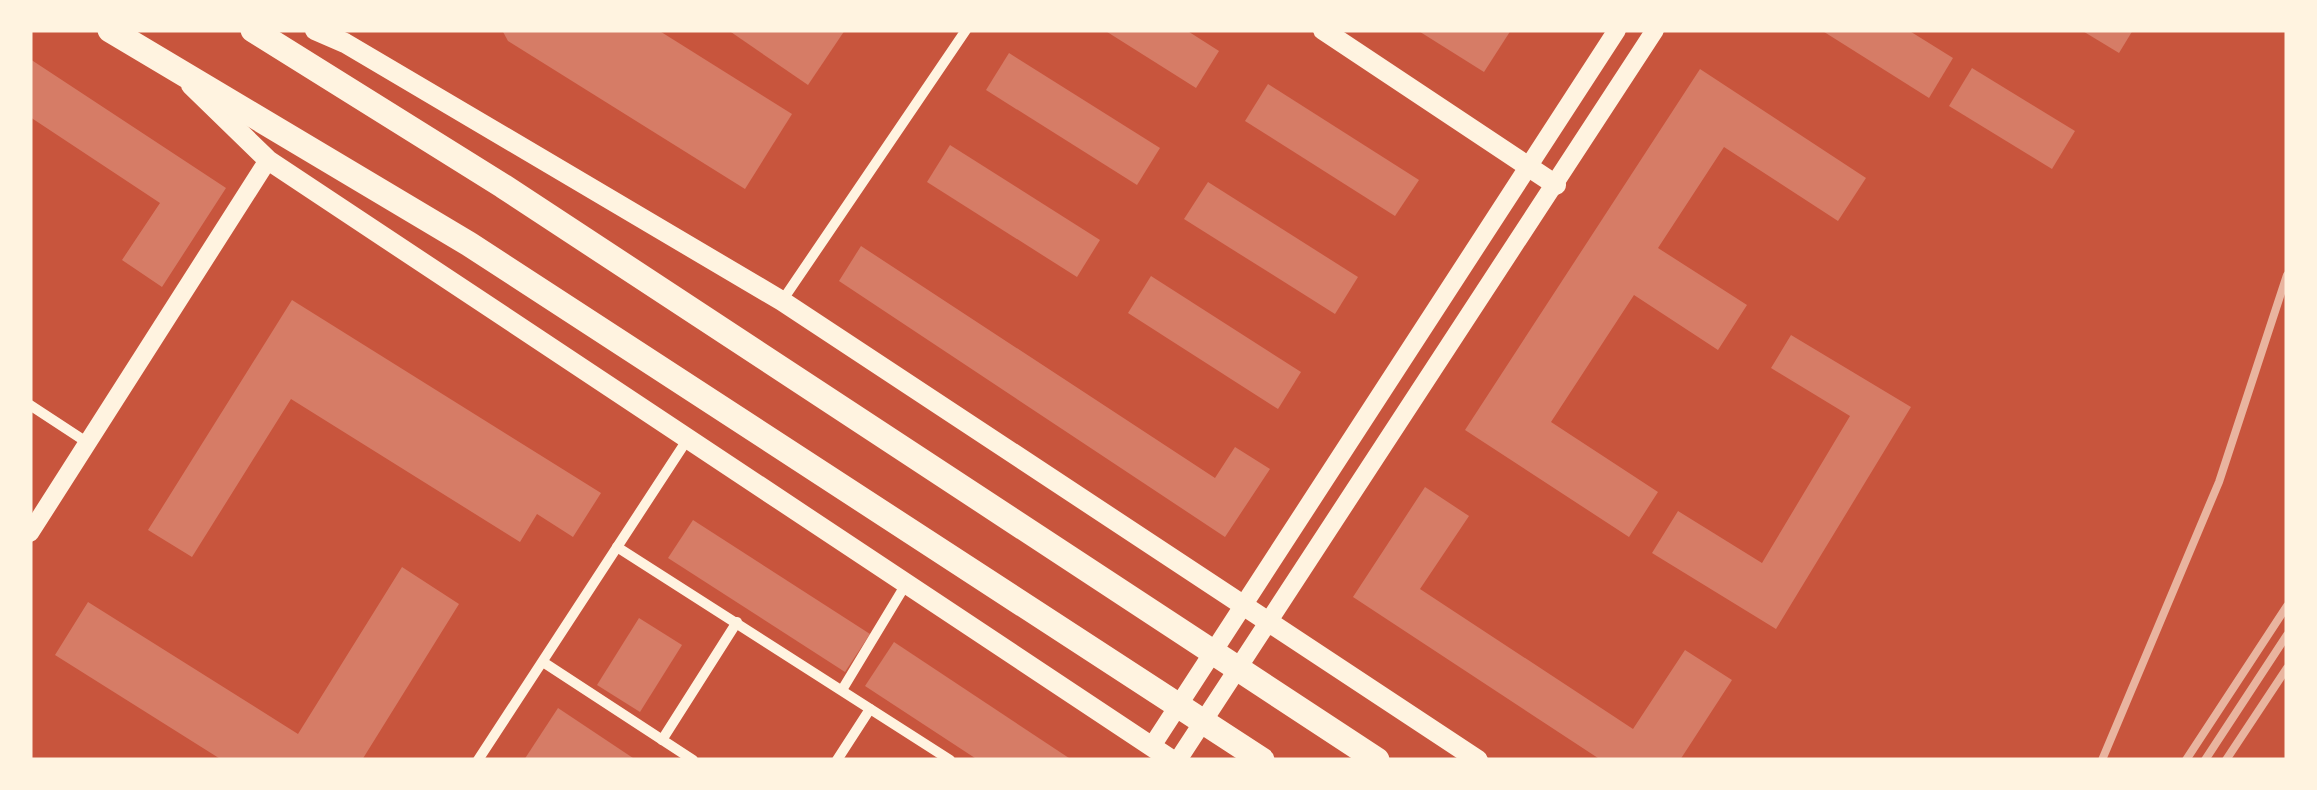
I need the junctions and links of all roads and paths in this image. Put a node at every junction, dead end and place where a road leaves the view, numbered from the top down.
1 (110, 30) edge
2 (253, 30) edge
3 (315, 30) edge
4 (966, 30) edge
5 (1323, 30) edge
6 (1617, 30) edge
7 (1655, 30) edge
8 (175, 70) junction
9 (268, 160) junction
10 (1527, 166) junction
11 (1556, 185) junction
12 (782, 301) junction
13 (30, 404) edge
14 (687, 440) junction
15 (88, 443) junction
16 (30, 533) edge
17 (617, 548) junction
18 (906, 584) junction
19 (1243, 602) junction
20 (1271, 620) junction
21 (737, 622) junction
22 (542, 662) junction
23 (842, 690) junction
24 (870, 708) junction
25 (662, 740) junction
26 (1152, 746) junction
27 (478, 760) edge
28 (694, 760) edge
29 (837, 760) edge
30 (950, 760) edge
31 (1175, 760) edge
32 (1262, 760) edge
33 (1376, 760) edge
34 (1478, 760) edge

1 - 8 highway
2 - 33 highway
3 - 12 main road
4 - 12 street
5 - 10 main road
6 - 10 street
7 - 11 street
8 - 9 main road
8 - 32 highway
9 - 14 main road
9 - 15 street
10 - 11 main road
10 - 19 street
11 - 20 street
12 - 19 main road
13 - 15 street
14 - 17 street
14 - 18 main road
15 - 16 street
17 - 21 street
17 - 22 street
18 - 23 street
18 - 26 main road
19 - 20 main road
19 - 26 street
20 - 31 street
20 - 34 main road
21 - 23 street
21 - 25 street
22 - 25 street
22 - 27 street
23 - 24 street
24 - 29 street
24 - 30 street
25 - 28 street
26 - 31 main road

